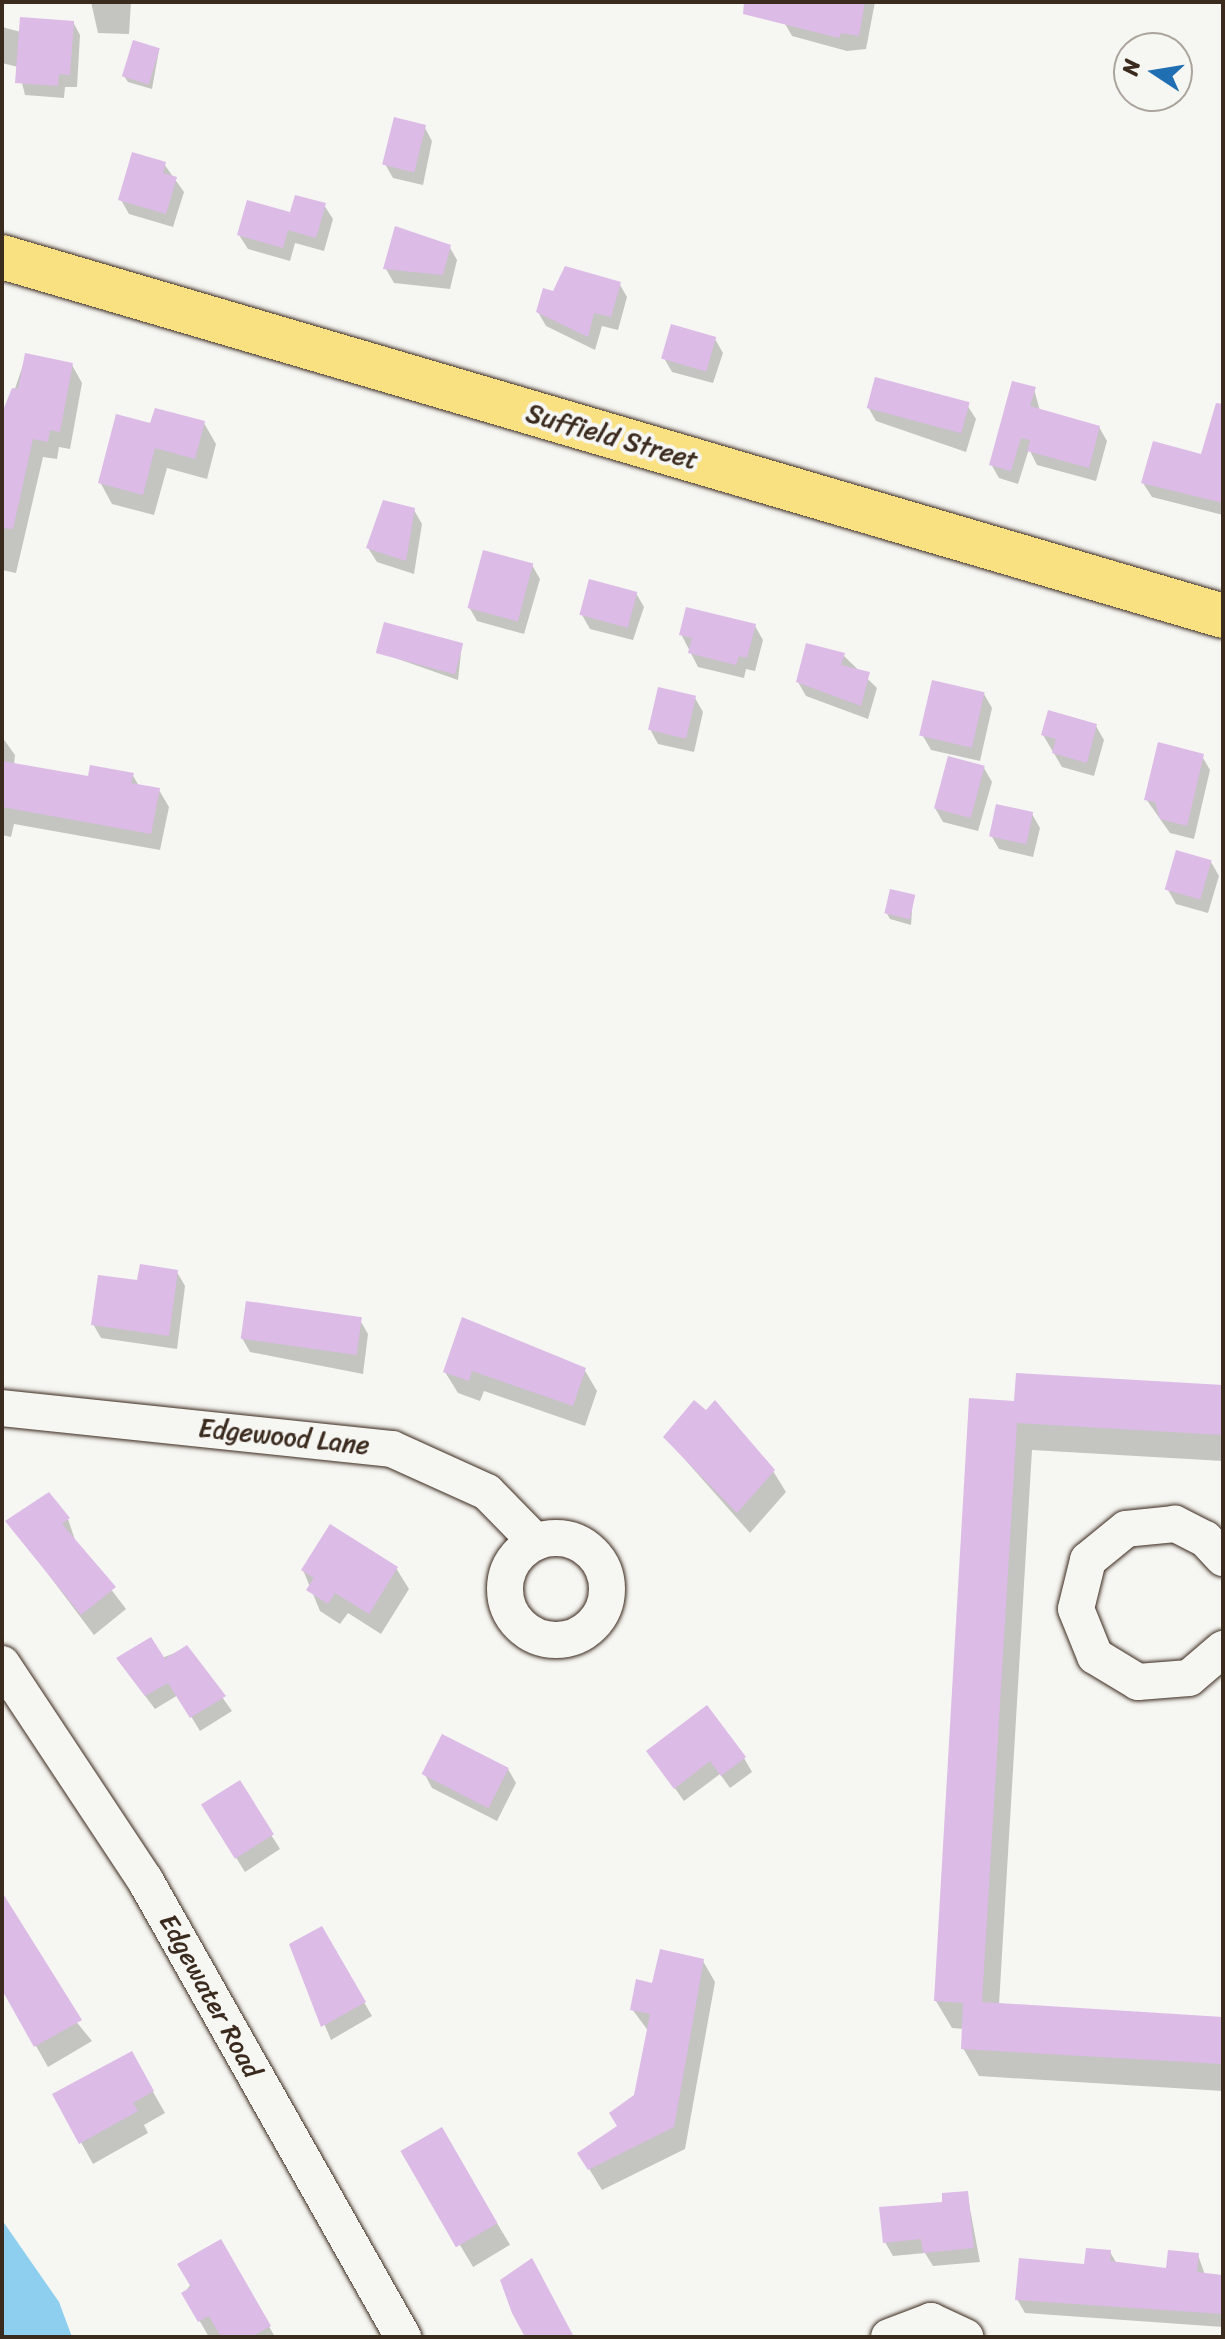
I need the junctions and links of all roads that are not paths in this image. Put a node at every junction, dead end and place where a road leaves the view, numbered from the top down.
1 (2, 257) edge
2 (1223, 616) edge
3 (2, 1408) edge
4 (536, 1542) dead end
5 (1223, 1558) edge
6 (1223, 1649) edge
7 (2, 1664) edge
8 (403, 2337) edge
9 (889, 2337) edge
10 (966, 2337) edge

1 - 2 main road, Suffield Street
3 - 4 street, Edgewood Lane
5 - 6 street
7 - 8 street, Edgewater Road
9 - 10 street

